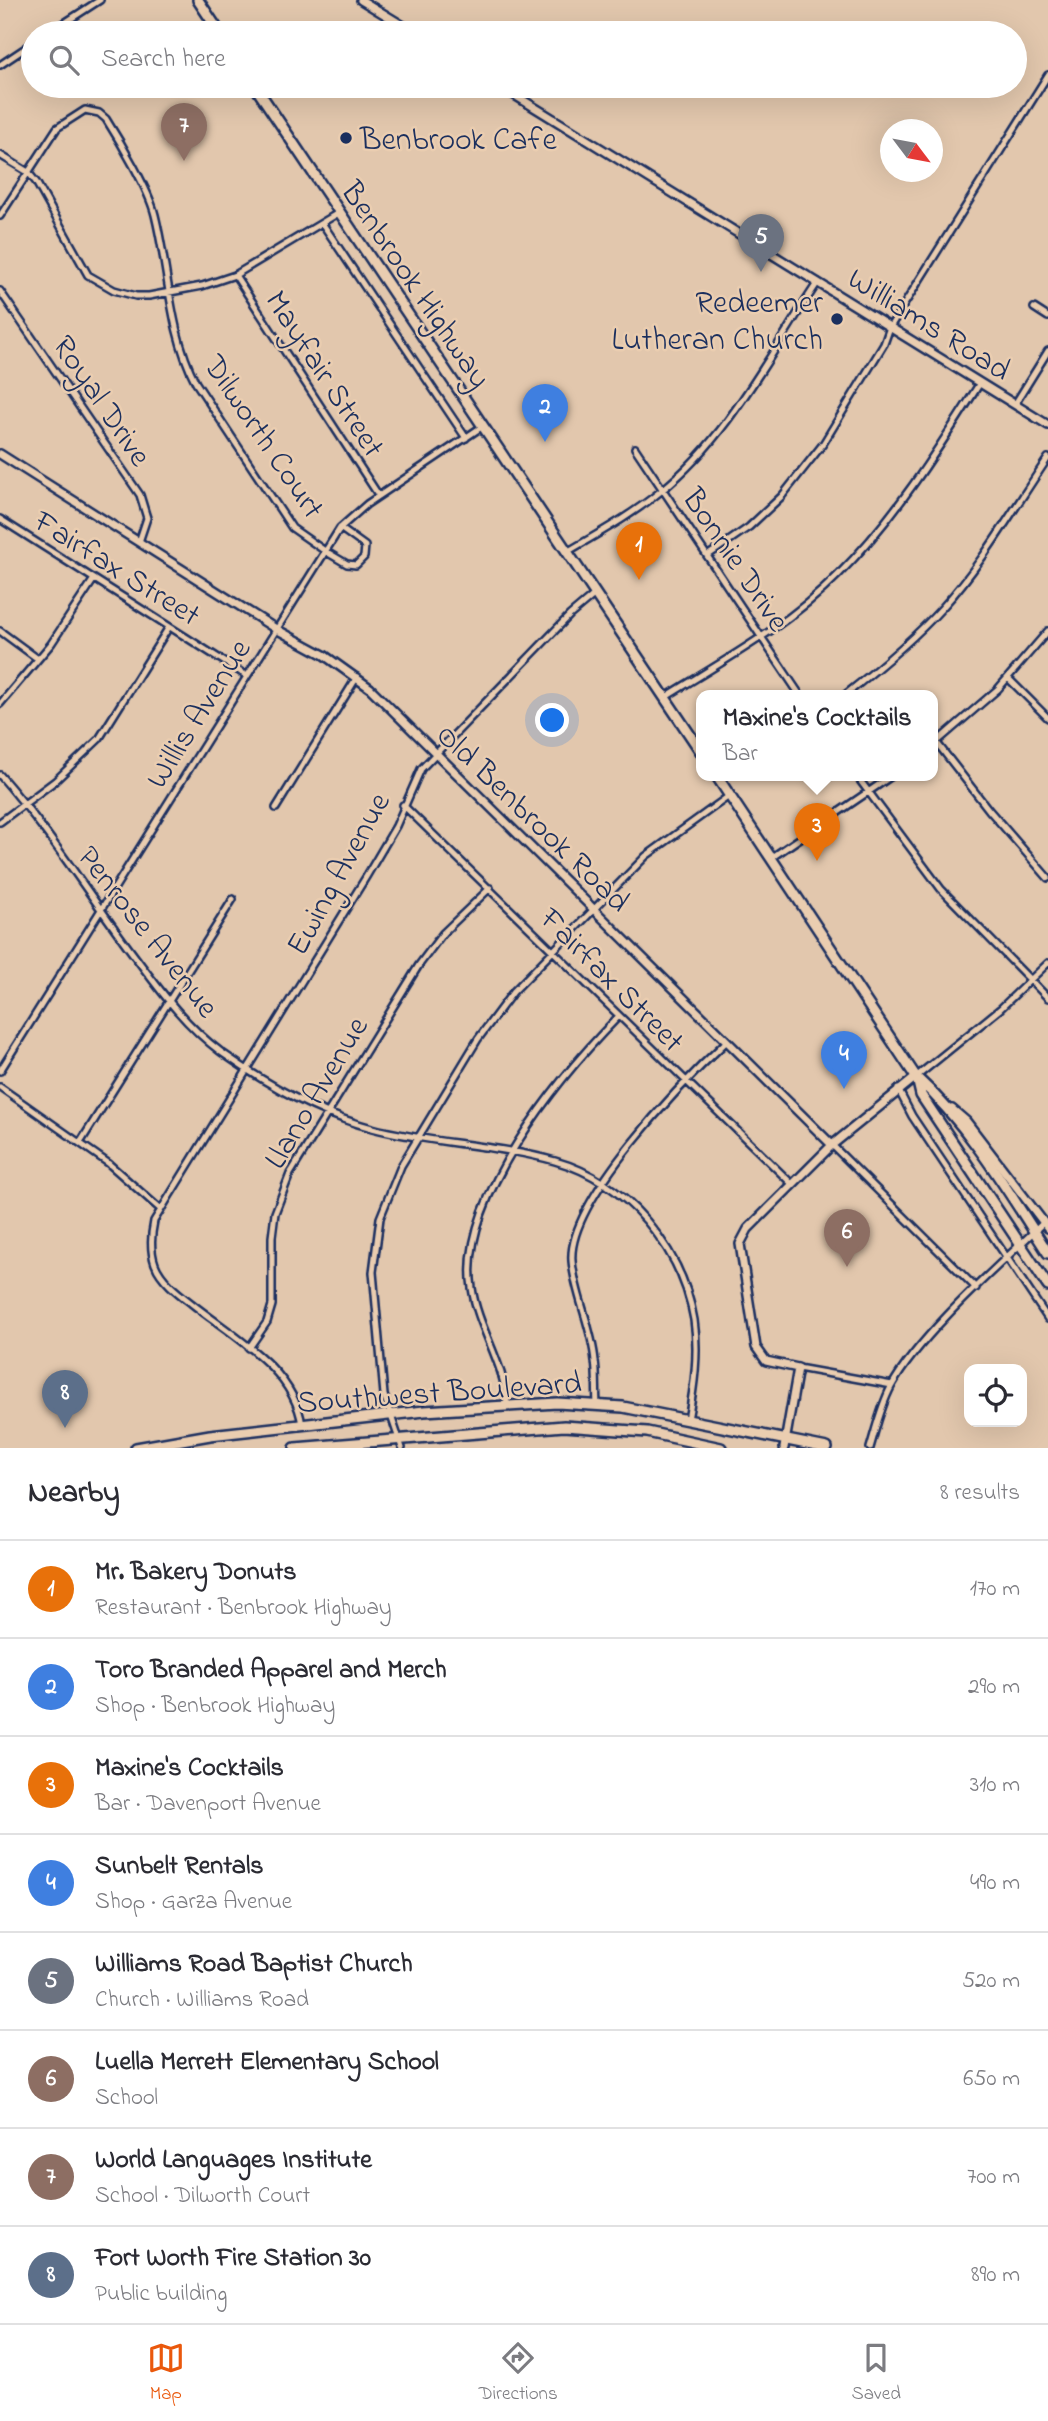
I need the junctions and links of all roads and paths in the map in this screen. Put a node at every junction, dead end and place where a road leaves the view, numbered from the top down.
1 (100, 0) edge
2 (198, 0) edge
3 (362, 0) edge
4 (68, 21) edge
5 (212, 21) edge
6 (396, 21) edge
7 (21, 51) edge
8 (0, 65) edge
9 (1048, 75) edge
10 (263, 98) edge
11 (519, 98) edge
12 (0, 155) edge
13 (28, 172) junction
14 (340, 212) junction
15 (0, 216) edge
16 (322, 223) junction
17 (235, 275) junction
18 (818, 282) junction
19 (0, 291) edge
20 (169, 292) junction
21 (1034, 308) dead end
22 (1048, 317) edge
23 (890, 327) junction
24 (1048, 351) edge
25 (980, 383) junction
26 (1015, 404) junction
27 (1048, 425) edge
28 (483, 426) junction
29 (466, 438) junction
30 (635, 449) dead end
31 (0, 454) edge
32 (1048, 458) edge
33 (663, 490) junction
34 (379, 496) junction
35 (0, 519) edge
36 (340, 528) junction
37 (139, 541) junction
38 (325, 551) junction
39 (567, 552) junction
40 (707, 556) junction
41 (94, 579) junction
42 (595, 594) junction
43 (169, 626) junction
44 (276, 629) junction
45 (0, 631) edge
46 (1048, 631) edge
47 (762, 635) junction
48 (38, 659) junction
49 (247, 676) junction
50 (357, 677) junction
51 (1008, 678) junction
52 (797, 690) edge
53 (851, 690) edge
54 (664, 698) junction
55 (0, 704) edge
56 (1048, 718) edge
57 (938, 742) edge
58 (696, 745) edge
59 (938, 749) edge
60 (435, 754) junction
61 (0, 775) edge
62 (720, 781) edge
63 (861, 781) edge
64 (885, 781) edge
65 (869, 792) junction
66 (730, 795) junction
67 (23, 804) junction
68 (403, 805) junction
69 (276, 808) dead end
70 (0, 821) edge
71 (771, 858) junction
72 (1048, 878) edge
73 (490, 888) junction
74 (233, 899) dead end
75 (593, 909) junction
76 (102, 912) junction
77 (552, 951) junction
78 (1048, 963) edge
79 (1030, 983) junction
80 (1048, 998) edge
81 (169, 1002) junction
82 (618, 1017) junction
83 (727, 1041) junction
84 (248, 1069) junction
85 (0, 1071) edge
86 (916, 1077) junction
87 (684, 1081) junction
88 (0, 1087) edge
89 (898, 1089) junction
90 (943, 1101) junction
91 (327, 1112) junction
92 (419, 1137) junction
93 (80, 1143) junction
94 (832, 1145) junction
95 (512, 1153) junction
96 (604, 1183) junction
97 (792, 1184) junction
98 (159, 1208) junction
99 (1046, 1225) edge
100 (1034, 1232) junction
101 (1021, 1246) junction
102 (1048, 1252) edge
103 (1007, 1258) junction
104 (1048, 1286) edge
105 (976, 1288) junction
106 (1048, 1319) edge
107 (248, 1348) junction
108 (798, 1368) junction
109 (892, 1385) junction
110 (597, 1404) junction
111 (508, 1405) junction
112 (392, 1415) junction
113 (688, 1420) junction
114 (302, 1425) junction
115 (401, 1444) edge
116 (687, 1444) edge
117 (785, 1444) edge
118 (136, 1448) edge
119 (295, 1448) edge
120 (721, 1448) edge
121 (827, 1448) edge
122 (870, 1448) edge

1 - 4 street
2 - 5 main road
3 - 6 street
7 - 8 street
9 - 23 street
10 - 14 main road, Benbrook Highway
11 - 18 street, Williams Road
12 - 13 street
13 - 15 street, Dilworth Court
13 - 20 street
13 - 20 street, Dilworth Court
14 - 16 street
14 - 28 main road, Benbrook Highway
16 - 17 street
16 - 29 street
17 - 20 street
17 - 34 street, Mayfair Street
18 - 23 street, Williams Road
18 - 33 street
19 - 37 street, Royal Drive
20 - 38 street, Dilworth Court
21 - 22 street
23 - 25 street, Williams Road
23 - 40 street
24 - 26 street
25 - 26 street, Williams Road
25 - 47 street
26 - 27 street, Williams Road
28 - 29 street, Willis Avenue
28 - 39 main road, Benbrook Highway
29 - 34 street, Willis Avenue
30 - 33 street, Bonnie Drive
31 - 37 street, Old Benbrook Road
32 - 53 street
33 - 39 street
33 - 40 street, Bonnie Drive
34 - 36 street, Willis Avenue
35 - 41 street, Fairfax Street
36 - 38 street, Willis Avenue
36 - 38 street, Dilworth Court
37 - 44 street, Old Benbrook Road
38 - 44 street, Willis Avenue
39 - 42 main road, Benbrook Highway
40 - 47 street, Bonnie Drive
41 - 43 street, Fairfax Street
41 - 48 street
42 - 54 main road, Benbrook Highway
42 - 60 street, Ewing Avenue
43 - 49 street, Fairfax Street
43 - 67 street
44 - 49 street, Willis Avenue
44 - 50 street, Old Benbrook Road
45 - 48 street
46 - 51 street
47 - 52 street, Bonnie Drive
47 - 54 street
48 - 55 street
49 - 76 street, Willis Avenue
50 - 60 street, Old Benbrook Road
50 - 69 street
51 - 56 street
51 - 57 street
54 - 58 main road, Benbrook Highway
59 - 72 street
60 - 68 street, Ewing Avenue
60 - 75 street, Old Benbrook Road
61 - 67 street, Penrose Avenue
62 - 66 main road
63 - 65 street
64 - 65 street
65 - 71 street
65 - 79 street
66 - 71 main road
66 - 75 street
67 - 70 street
67 - 76 street, Penrose Avenue
68 - 73 street, Fairfax Street
68 - 84 street, Ewing Avenue
71 - 86 main road
73 - 77 street, Fairfax Street
73 - 91 street, Llano Avenue
74 - 81 street
75 - 77 street
75 - 83 street, Old Benbrook Road
76 - 81 street, Penrose Avenue
76 - 85 street, Willis Avenue
77 - 82 street, Fairfax Street
77 - 92 street
78 - 79 street
79 - 80 street
79 - 86 street
81 - 84 street, Penrose Avenue
81 - 93 street
82 - 87 street, Fairfax Street
82 - 95 street
83 - 87 street
83 - 94 street, Old Benbrook Road
84 - 91 street, Penrose Avenue
84 - 98 street, Ewing Avenue
86 - 89 street
86 - 90 main road
86 - 101 main road
87 - 96 street
87 - 97 street, Fairfax Street
88 - 93 street
89 - 94 street
89 - 103 street
90 - 99 street
90 - 100 main road
91 - 92 street, Penrose Avenue
91 - 107 street, Llano Avenue
92 - 95 street, Penrose Avenue
92 - 112 street
93 - 98 street
94 - 97 street
94 - 105 street, Old Benbrook Road
95 - 96 street, Penrose Avenue
95 - 111 street
96 - 110 street
96 - 113 street, Penrose Avenue
97 - 108 street
98 - 107 street
99 - 100 street
100 - 101 street
100 - 102 main road
101 - 103 street
101 - 104 main road
103 - 105 street
103 - 106 street
105 - 109 street
107 - 114 street
108 - 109 street
108 - 117 street
109 - 122 street
110 - 111 main road, Southwest Boulevard
110 - 113 main road, Southwest Boulevard
111 - 112 main road, Southwest Boulevard
112 - 114 main road, Southwest Boulevard
112 - 115 street
113 - 117 main road, Southwest Boulevard
114 - 118 main road, Southwest Boulevard
115 - 116 main road, Southwest Boulevard
115 - 119 main road, Southwest Boulevard
116 - 120 main road, Southwest Boulevard
117 - 121 main road, Southwest Boulevard

